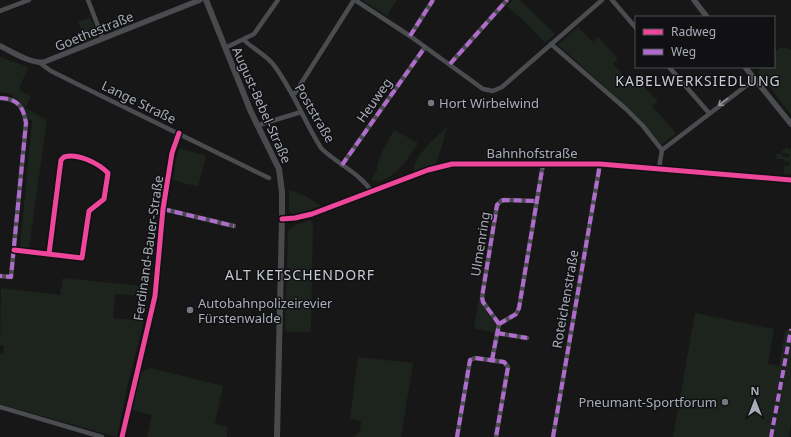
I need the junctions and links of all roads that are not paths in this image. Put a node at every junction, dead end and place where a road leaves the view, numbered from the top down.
1 (29, 0) edge
2 (88, 0) edge
3 (200, 0) edge
4 (206, 0) edge
5 (278, 0) edge
6 (354, 0) edge
7 (433, 0) edge
8 (507, 0) edge
9 (602, 0) edge
10 (612, 0) edge
11 (694, 0) edge
12 (0, 11) edge
13 (706, 16) edge
14 (635, 27) edge
15 (410, 36) junction
16 (103, 39) junction
17 (244, 40) junction
18 (551, 44) junction
19 (0, 46) edge
20 (425, 47) junction
21 (225, 48) junction
22 (40, 63) junction
23 (450, 64) junction
24 (670, 68) edge
25 (747, 68) edge
26 (755, 79) junction
27 (292, 94) junction
28 (0, 98) edge
29 (301, 112) junction
30 (708, 113) junction
31 (791, 124) edge
32 (257, 126) junction
33 (179, 133) junction
34 (662, 150) junction
35 (543, 164) junction
36 (600, 164) junction
37 (342, 165) junction
38 (659, 168) junction
39 (269, 178) dead end
40 (791, 180) edge
41 (372, 192) junction
42 (537, 201) junction
43 (163, 209) junction
44 (282, 219) junction
45 (234, 226) dead end
46 (14, 250) junction
47 (49, 254) junction
48 (0, 276) edge
49 (499, 324) junction
50 (497, 333) junction
51 (527, 338) dead end
52 (492, 360) junction
53 (0, 407) edge
54 (102, 437) edge
55 (122, 437) edge
56 (277, 437) edge
57 (457, 437) edge
58 (496, 437) edge
59 (553, 437) edge

1 - 12 street
2 - 16 street
3 - 16 street, Goethestraße
4 - 21 main road, August-Bebel-Straße
5 - 17 street
6 - 15 street
6 - 27 street
7 - 15 street
8 - 23 street
9 - 18 street
10 - 14 street
11 - 13 street
15 - 20 street
16 - 22 street, Goethestraße
17 - 21 street
17 - 27 street, Poststraße
18 - 23 street
18 - 34 street
19 - 22 street, Lange Straße
20 - 23 street
20 - 37 street, Heuweg
21 - 32 main road, August-Bebel-Straße
22 - 33 street, Lange Straße
24 - 30 street
25 - 26 street
26 -> 30 street
26 - 31 street
27 - 29 street, Poststraße
28 - 46 street
29 - 32 street
29 - 37 street, Poststraße
30 - 34 street
32 - 44 main road, August-Bebel-Straße
33 - 39 street, Lange Straße
33 - 43 street, Ferdinand-Bauer-Straße
34 - 38 street
35 - 36 street, Bahnhofstraße
35 - 41 street, Bahnhofstraße
35 - 42 street
36 - 38 street, Bahnhofstraße
36 - 59 street, Roteichenstraße
37 - 41 street, Poststraße
38 - 40 street, Bahnhofstraße
41 - 44 street, Bahnhofstraße
42 - 49 street
42 - 49 street, Ulmenring
43 - 45 street
43 - 55 street, Ferdinand-Bauer-Straße
44 - 56 main road, August-Bebel-Straße
46 - 47 street
46 - 48 street
47 - 47 street
49 - 50 street
50 - 51 street
50 - 52 street
52 - 57 street
52 - 58 street
53 - 54 street

